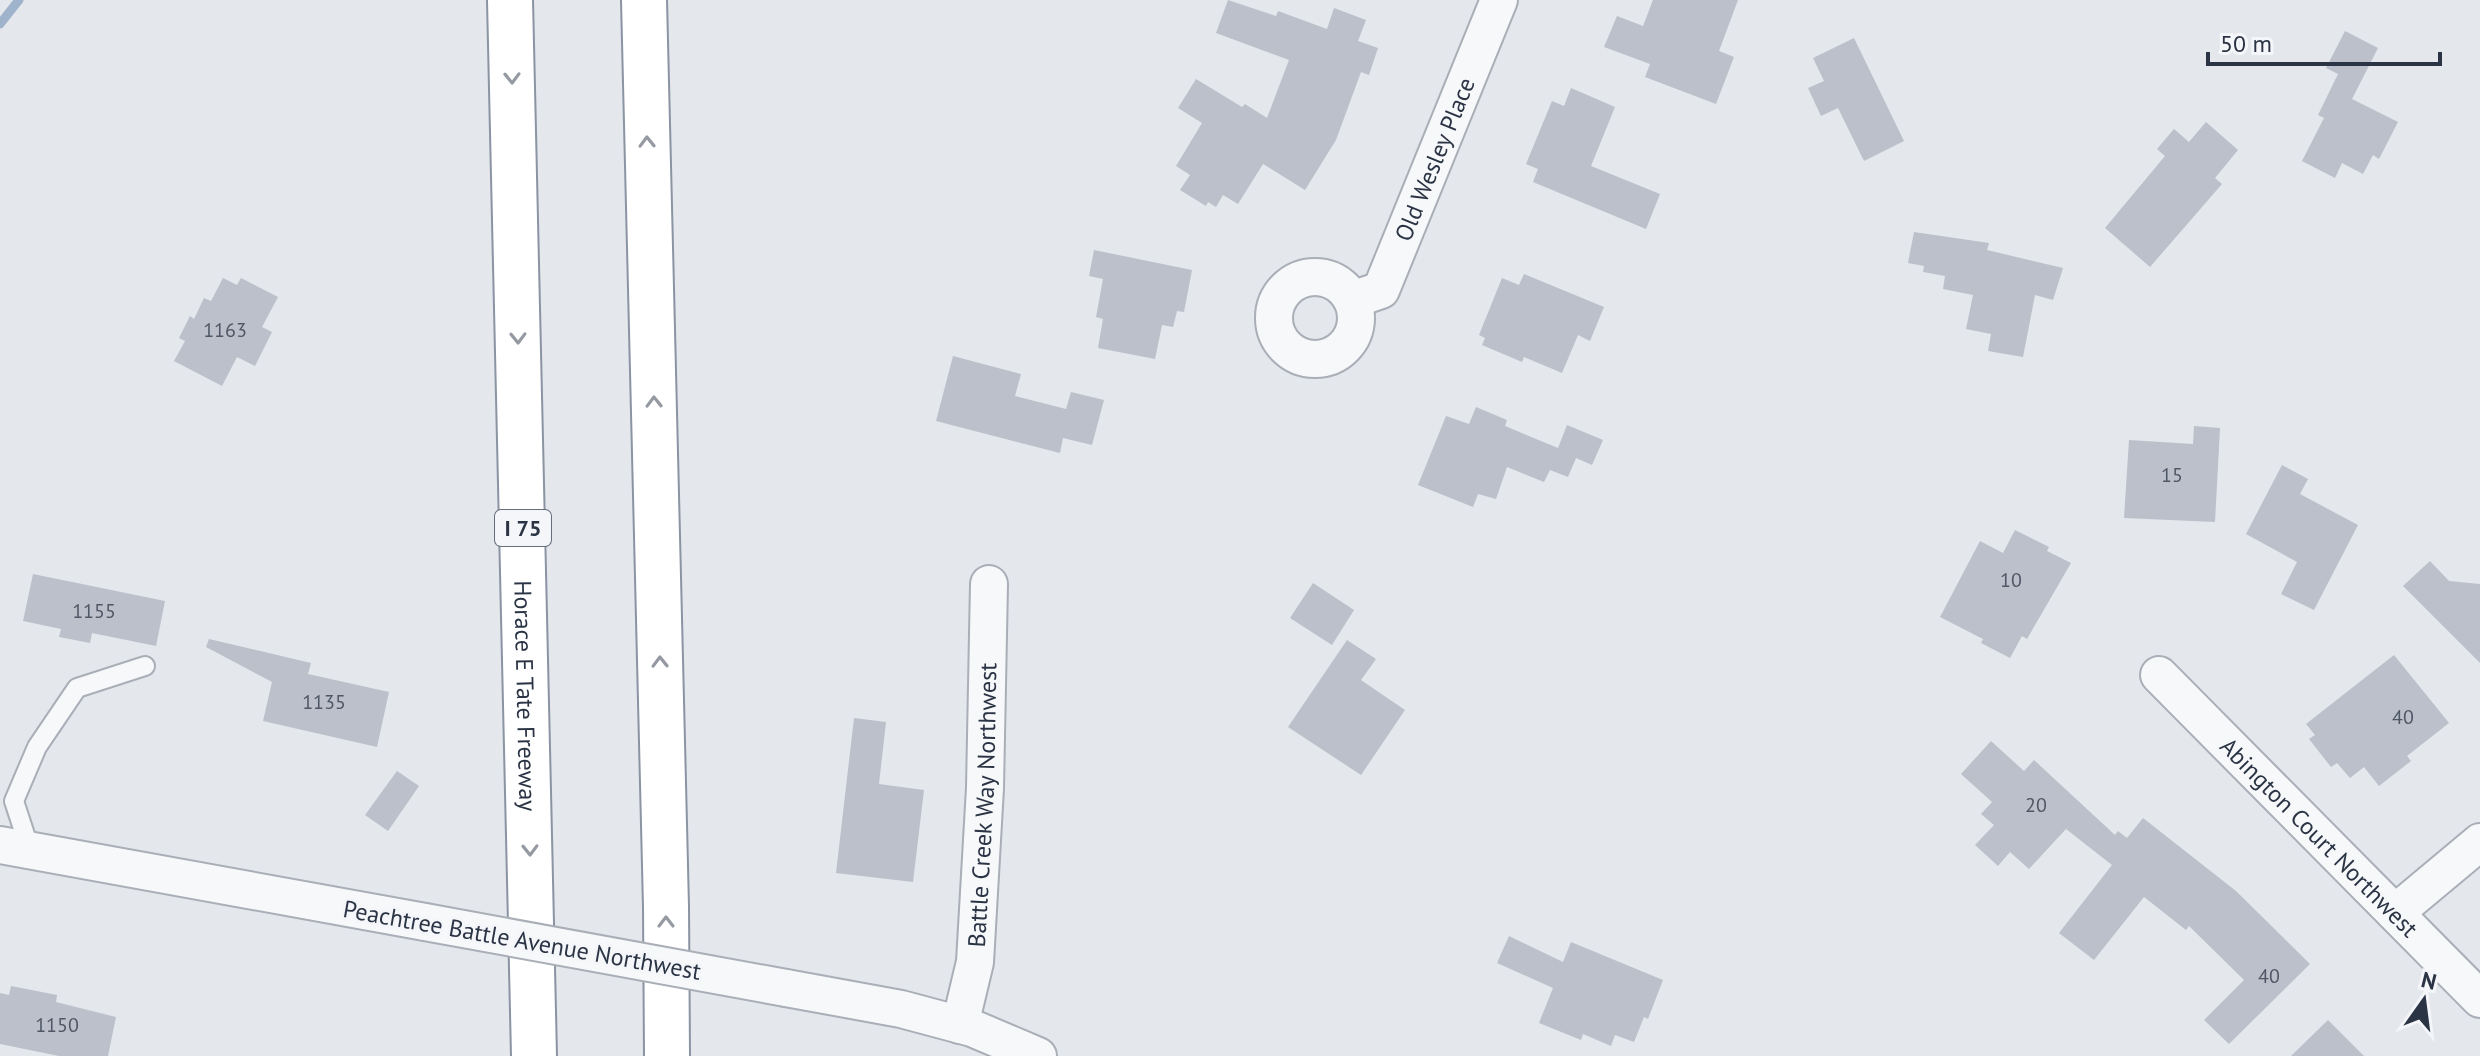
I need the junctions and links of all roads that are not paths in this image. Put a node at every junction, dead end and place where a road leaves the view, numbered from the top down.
1 (510, 0) edge
2 (644, 0) edge
3 (1499, 0) edge
4 (1352, 300) dead end
5 (989, 584) dead end
6 (145, 666) dead end
7 (2159, 675) dead end
8 (2480, 842) edge
9 (15, 848) edge
10 (2395, 913) junction
11 (2480, 999) edge
12 (960, 1025) junction
13 (534, 1056) edge
14 (667, 1056) edge
15 (1038, 1056) edge

1 -> 13 highway, Horace E Tate Freeway / I 75
14 -> 2 highway
3 - 4 street, Old Wesley Place
5 - 12 street, Battle Creek Way Northwest
6 - 9 lane
7 - 10 street, Abington Court Northwest
8 - 10 street
9 - 12 street, Peachtree Battle Avenue Northwest, bridge
10 - 11 street, Abington Court Northwest
12 - 15 street, Peachtree Battle Avenue Northwest

